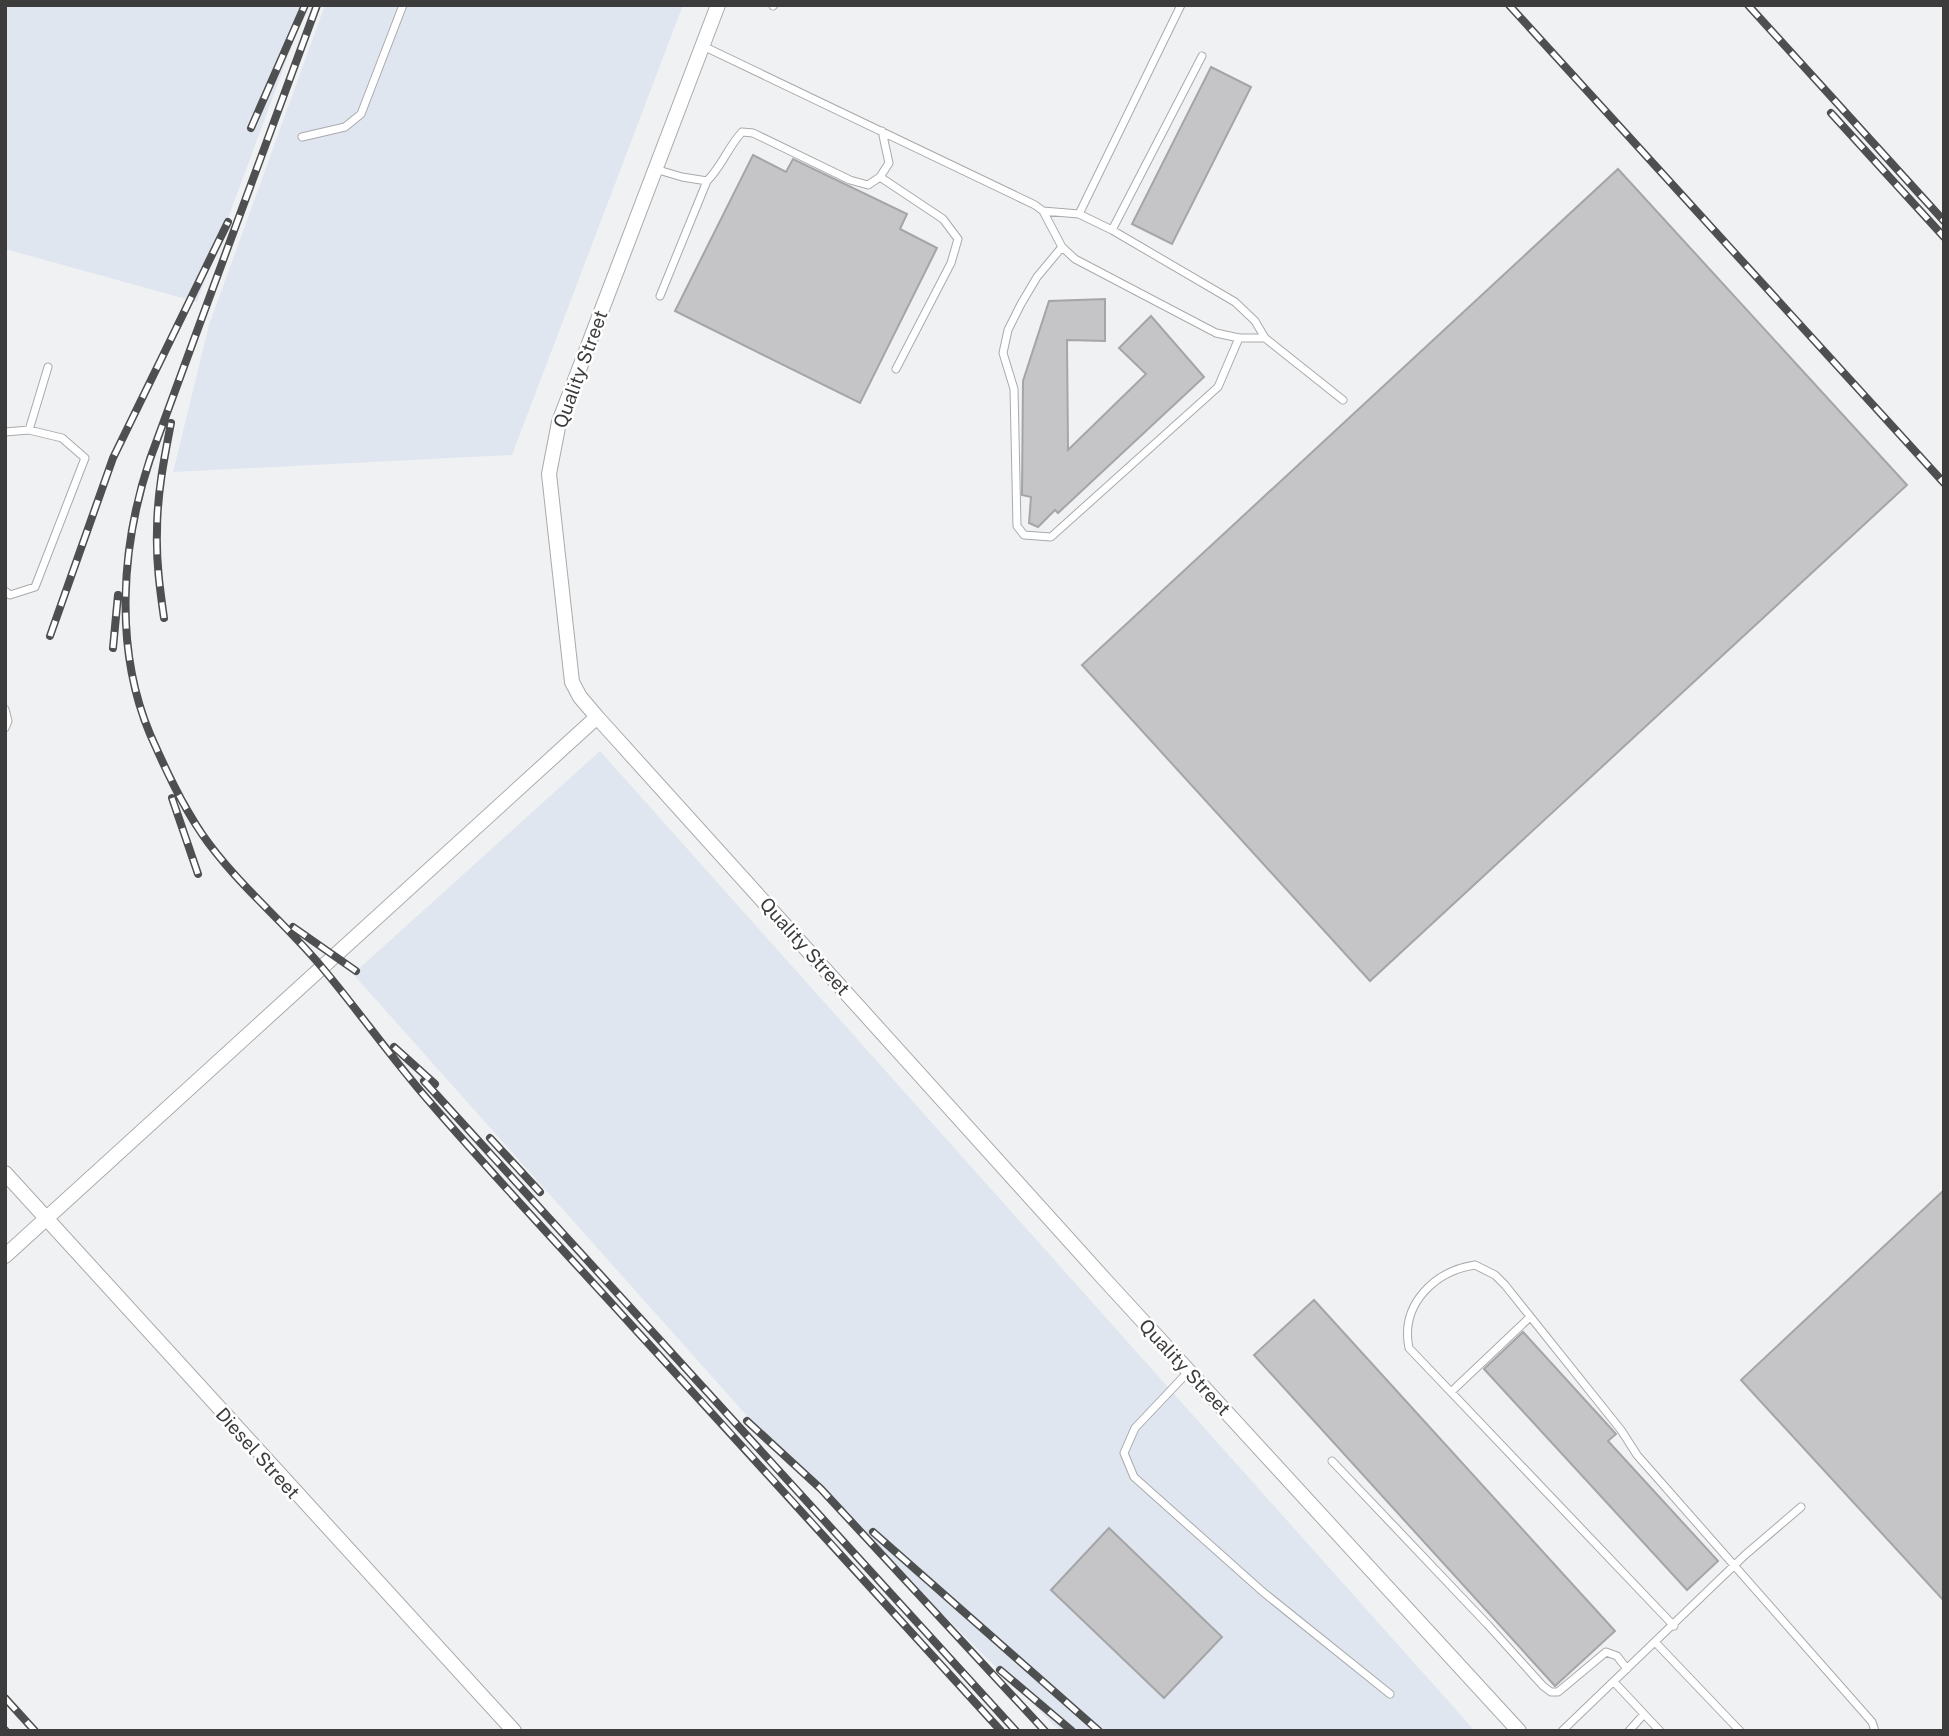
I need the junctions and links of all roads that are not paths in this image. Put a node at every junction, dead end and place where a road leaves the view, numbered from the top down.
1 (403, 5) edge
2 (718, 5) edge
3 (1181, 5) edge
4 (703, 46) junction
5 (1202, 56) dead end
6 (882, 131) junction
7 (302, 137) dead end
8 (655, 169) junction
9 (880, 177) junction
10 (707, 181) junction
11 (1043, 211) junction
12 (1079, 214) junction
13 (1112, 230) junction
14 (1062, 247) junction
15 (660, 296) dead end
16 (1239, 338) junction
17 (1265, 338) junction
18 (48, 367) dead end
19 (897, 369) dead end
20 (1343, 400) dead end
21 (29, 430) junction
22 (5, 432) edge
23 (5, 591) edge
24 (5, 709) edge
25 (597, 716) junction
26 (5, 727) edge
27 (5, 1173) edge
28 (47, 1218) junction
29 (5, 1255) edge
30 (1529, 1318) junction
31 (1189, 1371) junction
32 (1451, 1392) junction
33 (1332, 1461) dead end
34 (1801, 1507) dead end
35 (1734, 1567) junction
36 (1674, 1626) junction
37 (1656, 1643) junction
38 (1627, 1668) junction
39 (1614, 1682) junction
40 (1390, 1694) dead end
41 (1644, 1714) junction
42 (514, 1731) edge
43 (1519, 1731) edge
44 (1562, 1731) edge
45 (1629, 1731) edge
46 (1660, 1731) edge
47 (1740, 1731) edge
48 (1875, 1731) edge

1 - 7 lane
2 - 4 street, Quality Street
3 - 12 lane
4 - 6 lane
4 - 8 street, Quality Street
5 - 13 lane
6 - 9 lane
6 - 11 lane
8 - 10 lane
8 - 25 street, Quality Street
9 - 10 lane
9 - 19 lane
10 - 15 lane
11 - 12 lane
11 - 14 lane
12 - 13 lane
13 - 17 lane
14 - 16 lane
14 - 16 lane
16 - 17 lane
17 - 20 lane
18 - 21 lane
21 - 22 lane
21 - 23 lane
24 - 26 lane
25 - 28 street
25 - 31 street, Quality Street
27 - 28 street, Diesel Street
28 - 29 street
28 - 42 street, Diesel Street
30 - 32 lane
30 - 32 lane
30 - 35 lane
31 - 40 lane
31 - 43 street, Quality Street
32 - 36 lane
33 - 38 lane
34 - 35 lane
35 - 36 lane
35 - 48 lane
36 - 37 lane
37 - 38 lane
37 - 47 lane
38 - 39 lane
39 - 41 lane
39 - 44 lane
41 - 45 lane
41 - 46 lane

